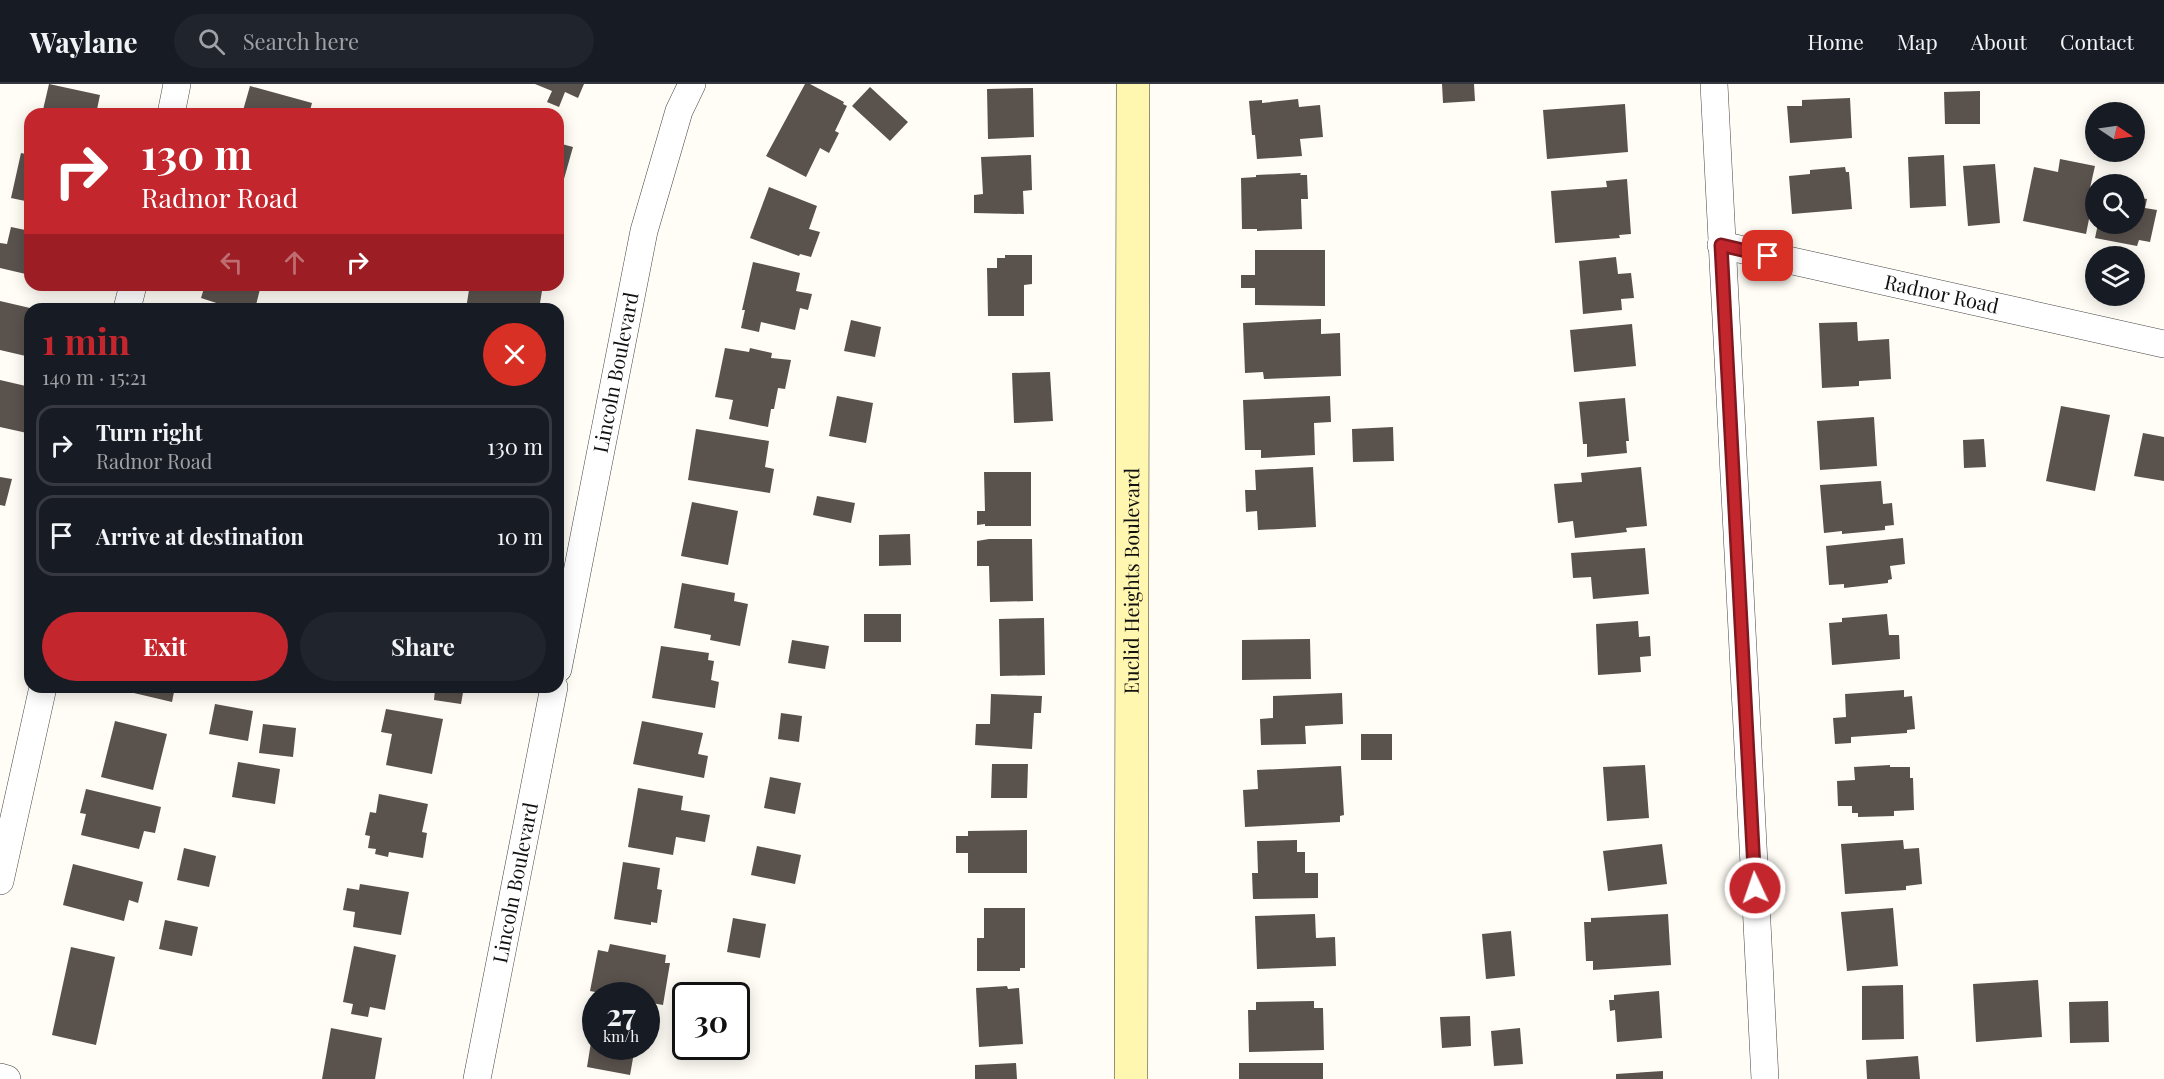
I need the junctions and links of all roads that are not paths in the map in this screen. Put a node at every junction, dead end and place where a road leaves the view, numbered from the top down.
1 (177, 84) edge
2 (692, 84) edge
3 (1133, 84) edge
4 (1714, 84) edge
5 (172, 108) edge
6 (1721, 245) junction
7 (2164, 344) edge
8 (564, 638) edge
9 (42, 693) edge
10 (553, 693) edge
11 (0, 881) edge
12 (0, 1077) edge
13 (7, 1079) edge
14 (477, 1079) edge
15 (1131, 1079) edge
16 (1765, 1079) edge

1 - 5 street
2 - 8 street, Lincoln Boulevard
3 - 15 street, Euclid Heights Boulevard
4 - 6 street
6 - 7 street, Radnor Road
6 - 16 street
9 - 11 street
10 - 14 street, Lincoln Boulevard
12 - 13 street

